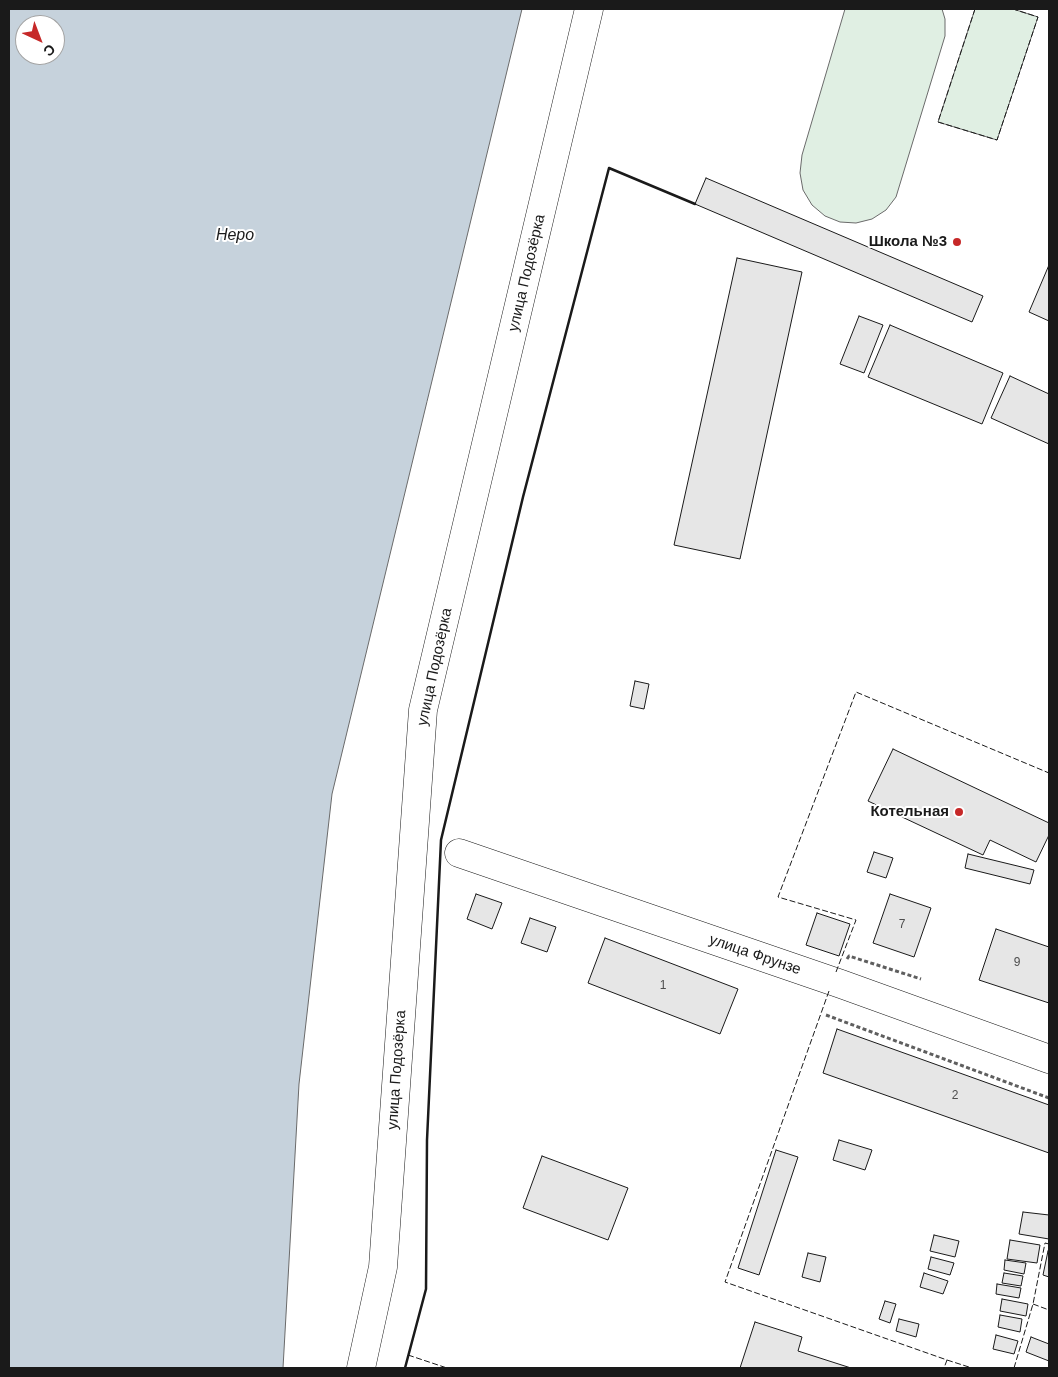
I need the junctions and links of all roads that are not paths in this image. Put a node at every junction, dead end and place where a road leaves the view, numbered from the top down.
1 (589, 9) edge
2 (460, 853) dead end
3 (1049, 1058) edge
4 (361, 1368) edge

1 - 4 street, улица Подозёрка
2 - 3 street, улица Фрунзе

